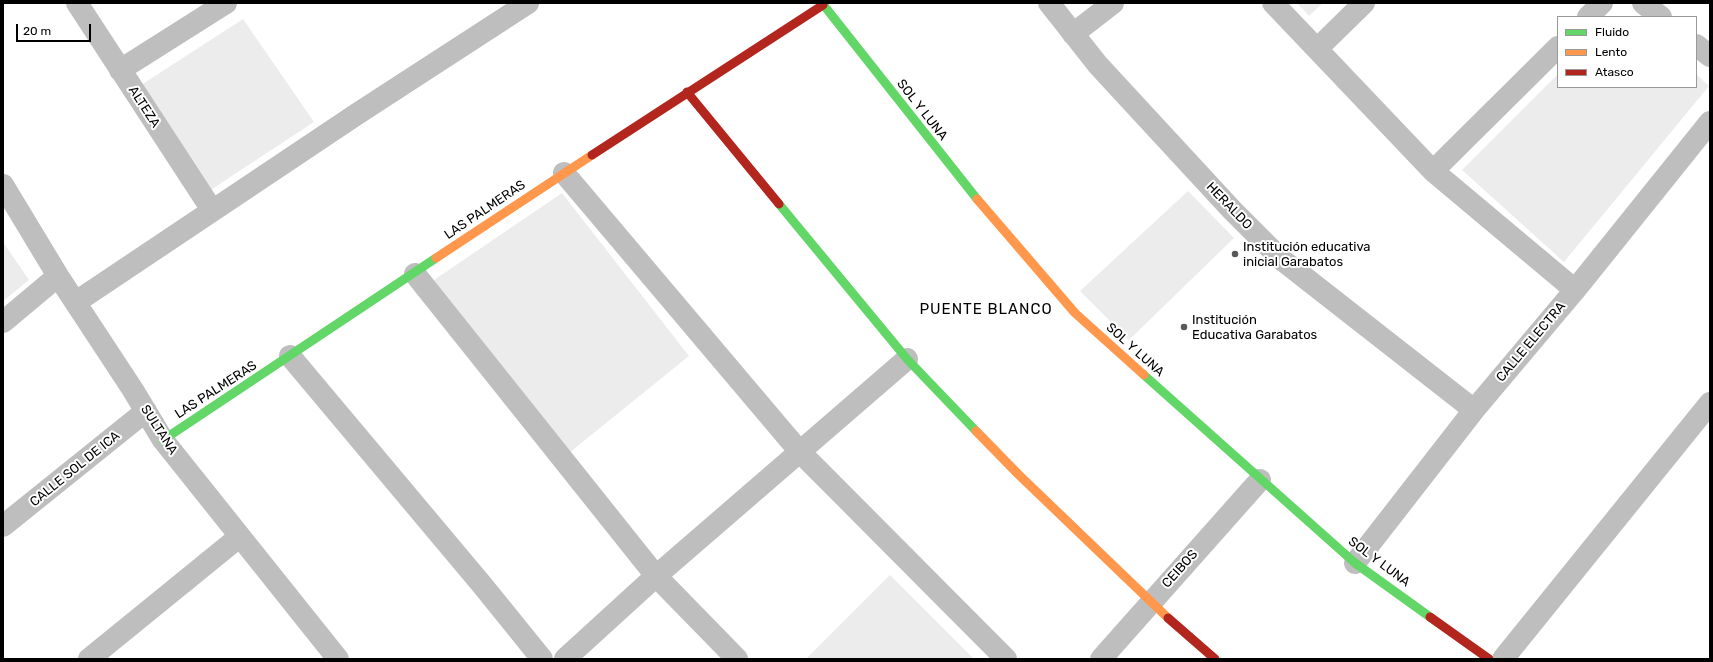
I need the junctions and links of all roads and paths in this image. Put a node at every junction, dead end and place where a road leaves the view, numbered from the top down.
1 (77, 3) edge
2 (226, 3) edge
3 (528, 3) edge
4 (1048, 3) edge
5 (1113, 3) edge
6 (1273, 3) edge
7 (1364, 3) edge
8 (1602, 3) edge
9 (1643, 3) edge
10 (823, 4) edge
11 (1589, 16) edge
12 (1659, 16) edge
13 (1073, 34) junction
14 (1697, 46) edge
15 (1557, 48) edge
16 (1317, 49) junction
17 (1710, 56) edge
18 (120, 70) junction
19 (687, 92) junction
20 (1710, 122) edge
21 (1433, 171) junction
22 (564, 173) junction
23 (3, 185) edge
24 (212, 210) junction
25 (415, 274) junction
26 (58, 276) junction
27 (1575, 290) junction
28 (76, 302) junction
29 (3, 322) edge
30 (290, 356) junction
31 (906, 359) junction
32 (1710, 403) edge
33 (1474, 410) junction
34 (146, 411) junction
35 (163, 440) junction
36 (800, 452) junction
37 (1260, 480) junction
38 (3, 526) edge
39 (239, 537) junction
40 (1356, 563) junction
41 (656, 576) junction
42 (1151, 603) junction
43 (89, 659) edge
44 (338, 659) edge
45 (542, 659) edge
46 (565, 659) edge
47 (737, 659) edge
48 (1006, 659) edge
49 (1101, 659) edge
50 (1215, 659) edge
51 (1488, 659) edge
52 (1503, 659) edge

1 - 18 street, ALTEZA
2 - 18 street
3 - 24 street
4 - 13 street, HERALDO
5 - 13 street
6 - 16 street
7 - 16 street
8 - 11 street
9 - 12 street
10 - 19 street, LAS PALMERAS
10 - 37 street, SOL Y LUNA
13 - 33 street, HERALDO
14 - 17 street
15 - 21 street
16 - 21 street
18 - 24 street, ALTEZA
19 - 22 street, LAS PALMERAS
19 - 31 street
20 - 27 street, CALLE ELECTRA
21 - 27 street
22 - 25 street, LAS PALMERAS
22 - 36 street
23 - 26 street, SULTANA
24 - 28 street
25 - 30 street, LAS PALMERAS
25 - 41 street
26 - 28 street, SULTANA
26 - 29 street
27 - 33 street, CALLE ELECTRA
28 - 34 street, SULTANA
30 - 35 street, LAS PALMERAS
30 - 45 street
31 - 36 street
31 - 42 street
32 - 52 street
33 - 40 street, CALLE ELECTRA
34 - 35 street, SULTANA
34 - 38 street, CALLE SOL DE ICA
35 - 39 street, SULTANA
36 - 41 street
36 - 48 street
37 - 40 street, SOL Y LUNA
37 - 42 street, CEIBOS
39 - 43 street
39 - 44 street, SULTANA
40 - 51 street, SOL Y LUNA
41 - 46 street
41 - 47 street
42 - 49 street, CEIBOS
42 - 50 street

